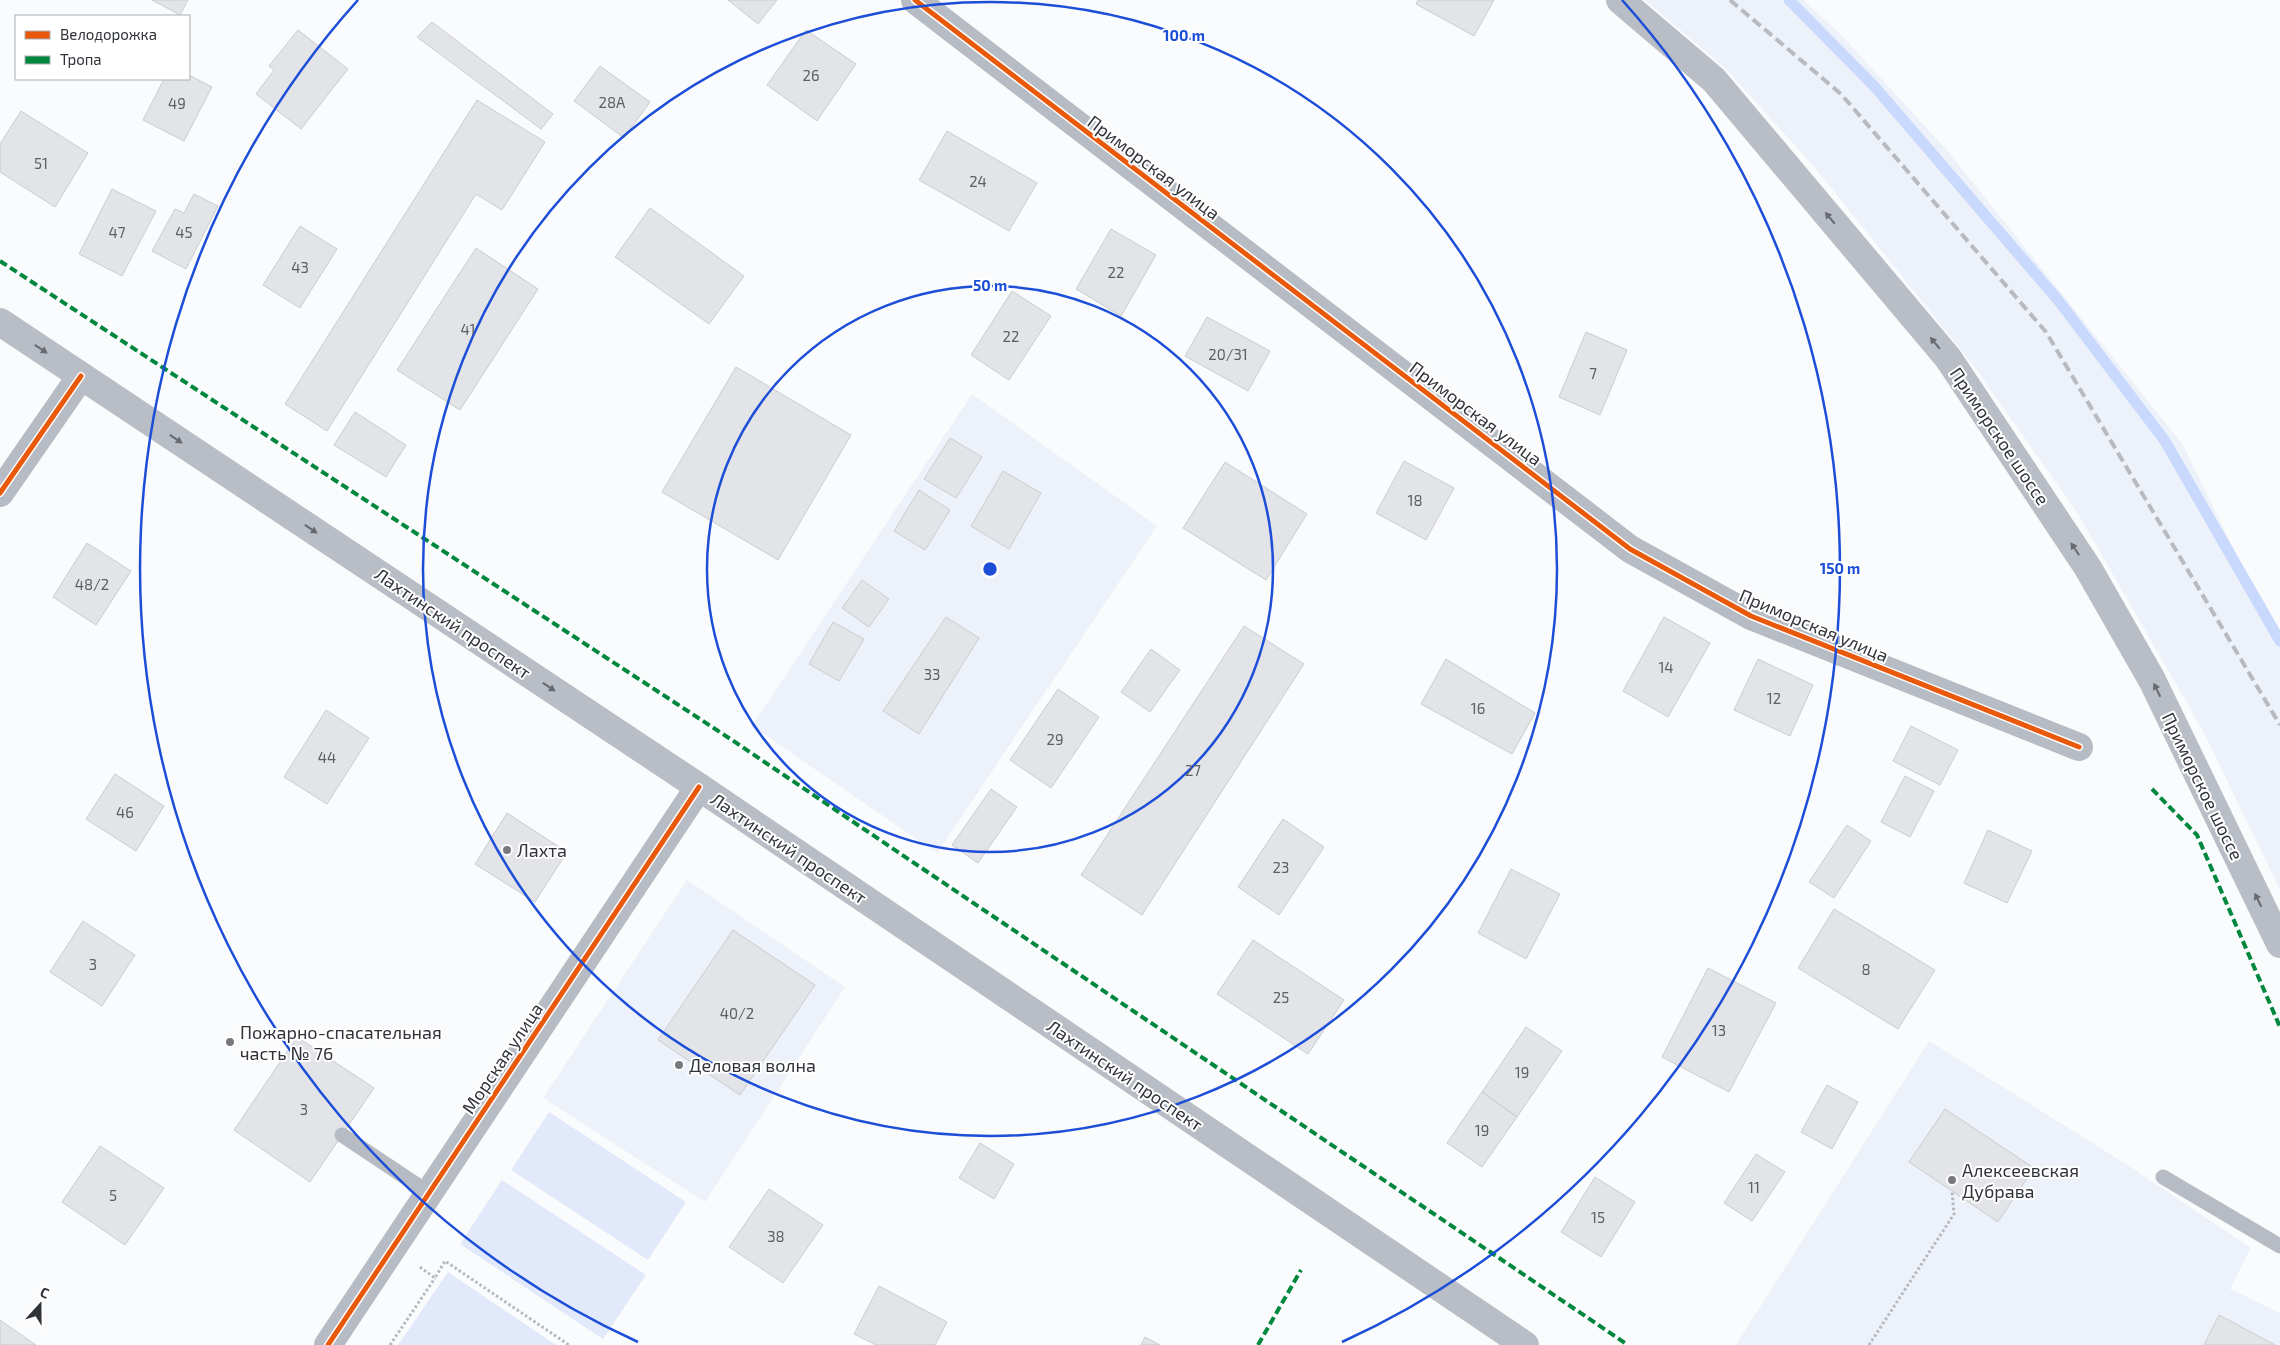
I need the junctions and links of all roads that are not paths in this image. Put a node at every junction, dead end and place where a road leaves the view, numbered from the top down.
1 (915, 0) edge
2 (1620, 0) edge
3 (0, 322) edge
4 (81, 376) junction
5 (0, 492) edge
6 (2079, 747) dead end
7 (699, 787) junction
8 (2280, 944) edge
9 (342, 1135) dead end
10 (2163, 1177) dead end
11 (429, 1193) junction
12 (2280, 1246) edge
13 (328, 1345) edge
14 (1525, 1345) edge

1 - 6 street, Приморская улица
8 -> 2 main road, Приморское шоссе
3 -> 4 main road, Лахтинский проспект
4 - 5 street
4 -> 7 main road, Лахтинский проспект
7 - 11 street, Морская улица
7 - 14 main road, Лахтинский проспект
9 - 11 lane
10 - 12 lane
11 - 13 street, Морская улица

